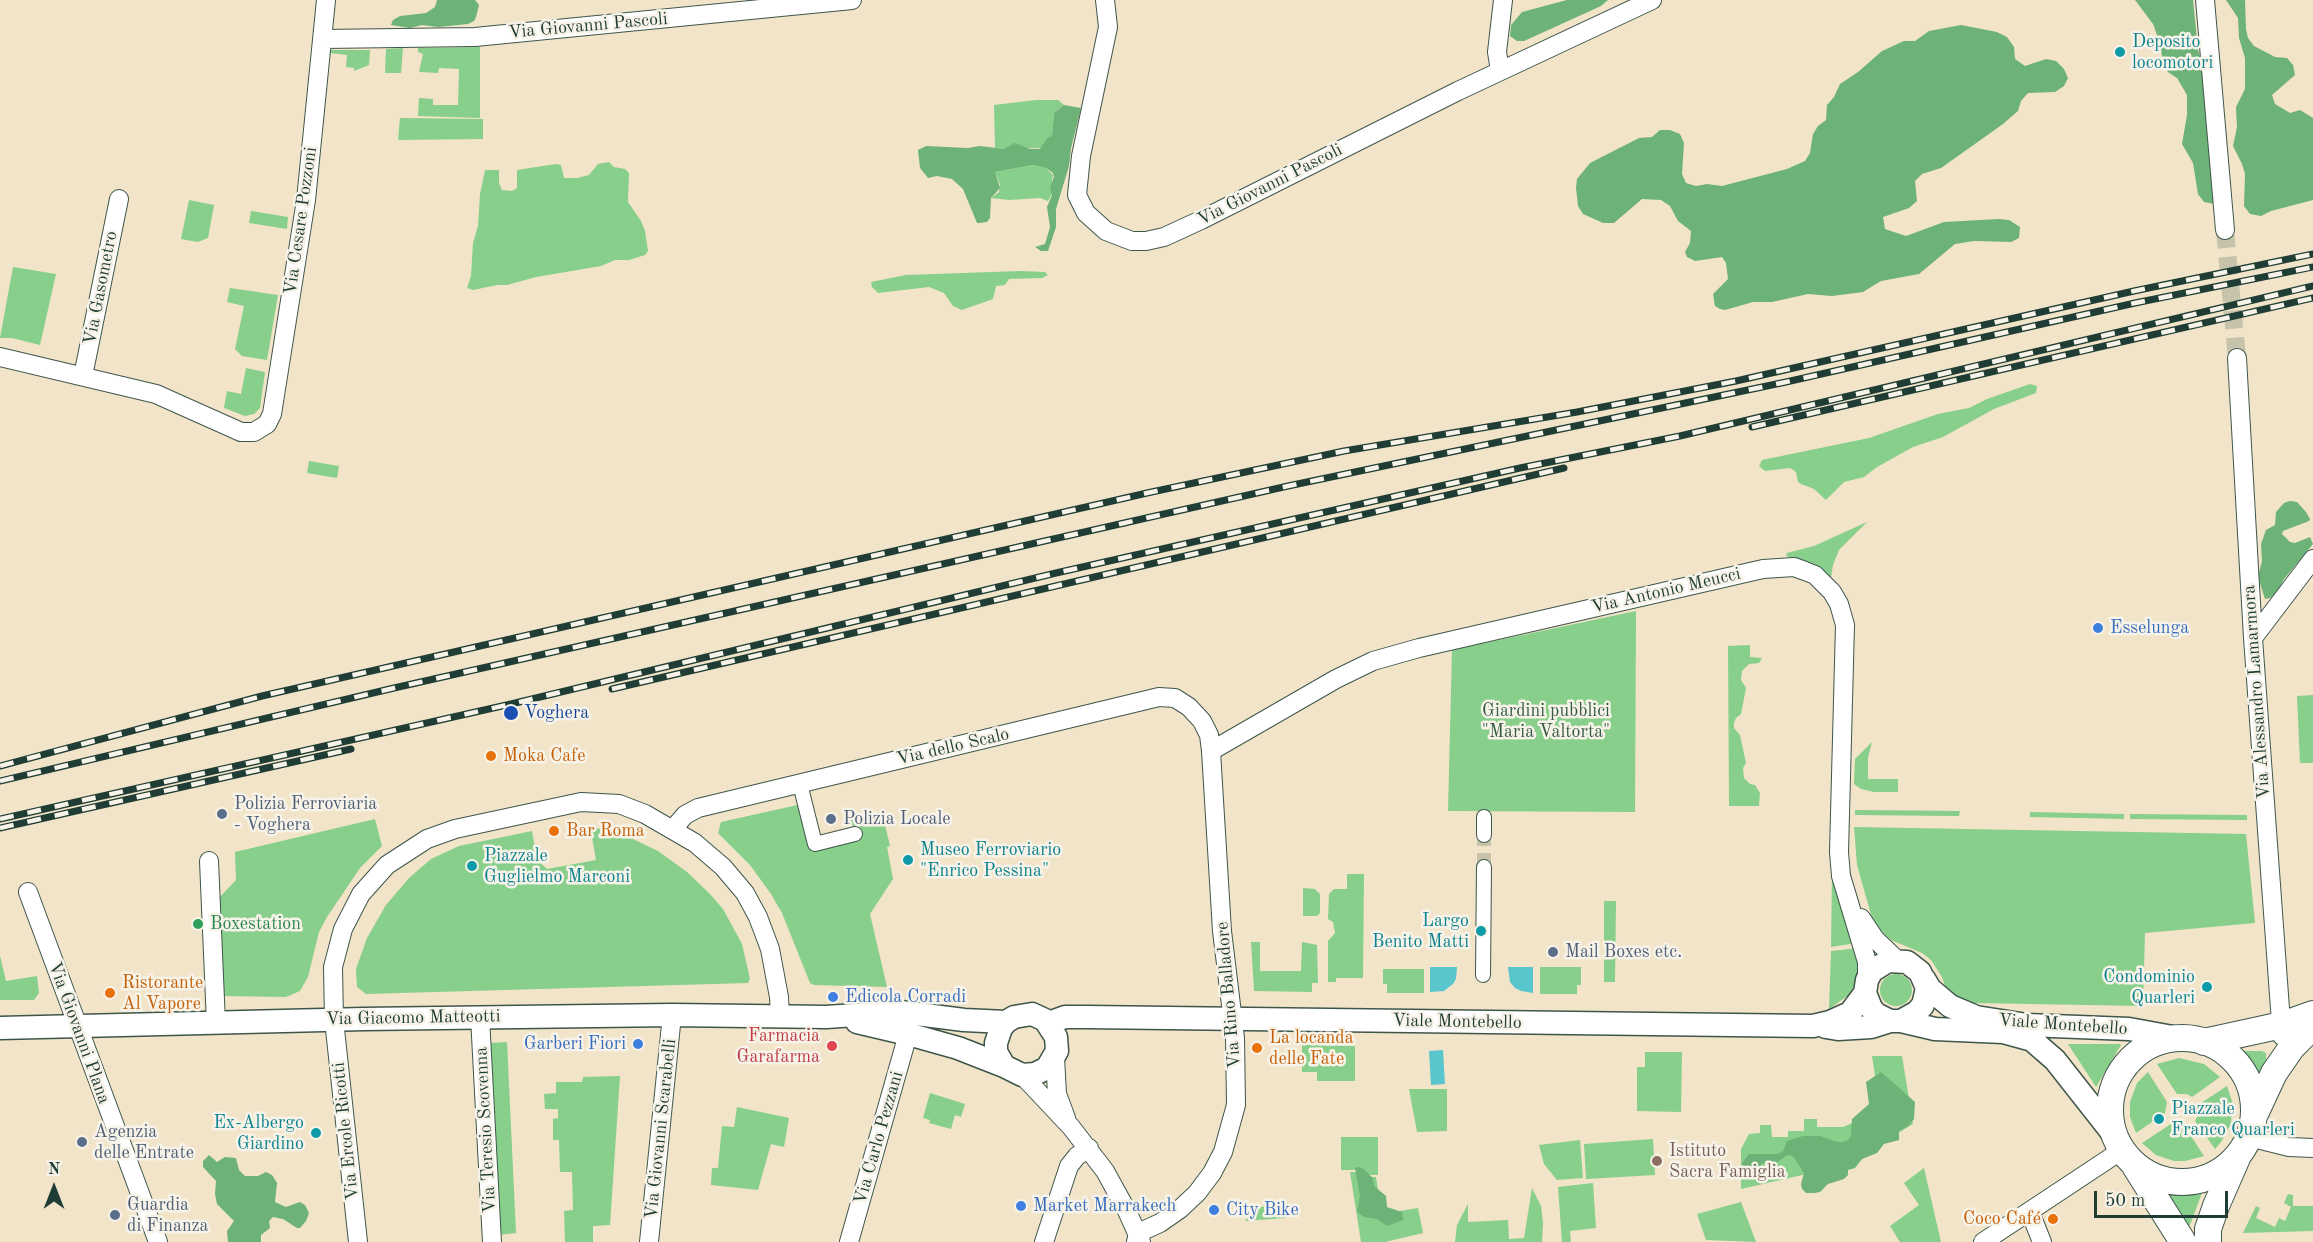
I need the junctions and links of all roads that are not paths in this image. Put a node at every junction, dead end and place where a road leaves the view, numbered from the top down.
1 (326, 0) edge
2 (852, 0) edge
3 (1105, 0) edge
4 (1503, 0) edge
5 (1652, 0) edge
6 (2205, 0) edge
7 (323, 39) junction
8 (1500, 71) junction
9 (118, 199) dead end
10 (2225, 230) tunnel mouth
11 (0, 357) edge
12 (2237, 358) tunnel mouth
13 (83, 376) junction
14 (2313, 559) edge
15 (2253, 638) junction
16 (1211, 751) junction
17 (800, 784) junction
18 (1484, 817) dead end
19 (673, 829) junction
20 (855, 834) dead end
21 (1484, 835) tunnel mouth
22 (209, 861) dead end
23 (1484, 867) tunnel mouth
24 (28, 892) dead end
25 (1847, 897) junction
26 (1897, 960) junction
27 (1483, 975) dead end
28 (1924, 980) junction
29 (1866, 986) junction
30 (2313, 1014) edge
31 (672, 1015) junction
32 (941, 1016) junction
33 (480, 1017) junction
34 (780, 1017) junction
35 (826, 1017) junction
36 (1093, 1018) junction
37 (1233, 1019) junction
38 (334, 1020) junction
39 (1896, 1021) junction
40 (1006, 1022) junction
41 (216, 1023) junction
42 (1049, 1023) junction
43 (2282, 1025) junction
44 (1816, 1026) junction
45 (2313, 1026) edge
46 (77, 1027) junction
47 (0, 1028) edge
48 (908, 1034) junction
49 (2178, 1038) junction
50 (2205, 1042) junction
51 (1056, 1051) junction
52 (1013, 1071) junction
53 (2274, 1073) junction
54 (1071, 1127) junction
55 (2247, 1137) junction
56 (1089, 1148) junction
57 (2313, 1148) edge
58 (2124, 1150) junction
59 (2030, 1212) junction
60 (1138, 1239) edge
61 (1045, 1240) edge
62 (158, 1242) edge
63 (358, 1242) edge
64 (492, 1242) edge
65 (649, 1242) edge
66 (849, 1242) edge
67 (1983, 1242) edge
68 (2042, 1242) edge
69 (2183, 1242) edge
70 (2208, 1242) edge

1 - 7 street, Via Cesare Pozzoni
2 - 7 street, Via Giovanni Pascoli
3 - 8 street, Via Giovanni Pascoli
4 - 8 street
5 - 8 street, Via Giovanni Pascoli
6 - 10 street
7 - 13 street, Via Cesare Pozzoni
9 - 13 street, Via Gasometro
11 - 13 street
12 - 15 street, Via Alessandro Lamarmora
14 - 15 street
15 - 43 street, Via Alessandro Lamarmora
16 - 17 street, Via dello Scalo
16 - 25 street, Via Antonio Meucci
16 - 37 street, Via Rino Balladore
17 - 19 street, Via dello Scalo
17 - 20 street
18 - 21 street
19 - 34 street
19 - 38 street
22 - 41 street
23 - 27 street
24 - 46 street, Via Giovanni Plana
25 - 26 street, Via Antonio Meucci
25 - 29 street, Via Antonio Meucci
26 - 28 street, Viale Montebello
26 - 29 street, Viale Montebello
28 - 39 street, Viale Montebello
28 - 49 street, Viale Montebello
29 - 39 street, Viale Montebello
29 - 44 street, Viale Montebello
30 - 43 main road
31 - 33 street, Via Giacomo Matteotti
31 - 34 street, Via Giacomo Matteotti
31 - 65 street, Via Giovanni Scarabelli
32 - 35 street, Via Giacomo Matteotti
32 - 40 street, Via Giacomo Matteotti
32 - 48 street
33 - 38 street, Via Giacomo Matteotti
33 - 64 street, Via Teresio Scovenna
34 - 35 street, Via Giacomo Matteotti
35 - 48 street, Via Giacomo Matteotti
36 - 37 street, Viale Montebello
36 - 42 street, Viale Montebello
36 - 51 street, Viale Montebello
37 - 44 street, Viale Montebello
37 - 60 street, Via Rino Balladore
38 - 41 street, Via Giacomo Matteotti
38 - 63 street, Via Ercole Ricotti
39 - 44 street, Viale Montebello
39 - 58 street, Viale Montebello
40 - 42 street, Via Giacomo Matteotti
40 - 52 street, Via Giacomo Matteotti
41 - 46 street, Via Giacomo Matteotti
42 - 51 street, Via Giacomo Matteotti
43 - 50 main road
43 - 53 street, Via Alessandro Lamarmora
45 - 53 main road
46 - 47 street, Via Giacomo Matteotti
46 - 62 street, Via Giovanni Plana
48 - 52 street, Via Giacomo Matteotti
48 - 66 street, Via Carlo Pezzani
49 - 50 main road
49 - 58 main road
50 - 55 main road
51 - 52 street
51 - 54 street, Via Giacomo Matteotti
52 - 54 street, Via Giacomo Matteotti
53 - 55 main road
54 - 56 street, Via Giacomo Matteotti
55 - 57 street
55 - 58 main road
55 - 70 main road
56 - 60 street, Via Giacomo Matteotti
56 - 61 street
58 - 59 street
58 - 69 main road
59 - 67 street
59 - 68 street

